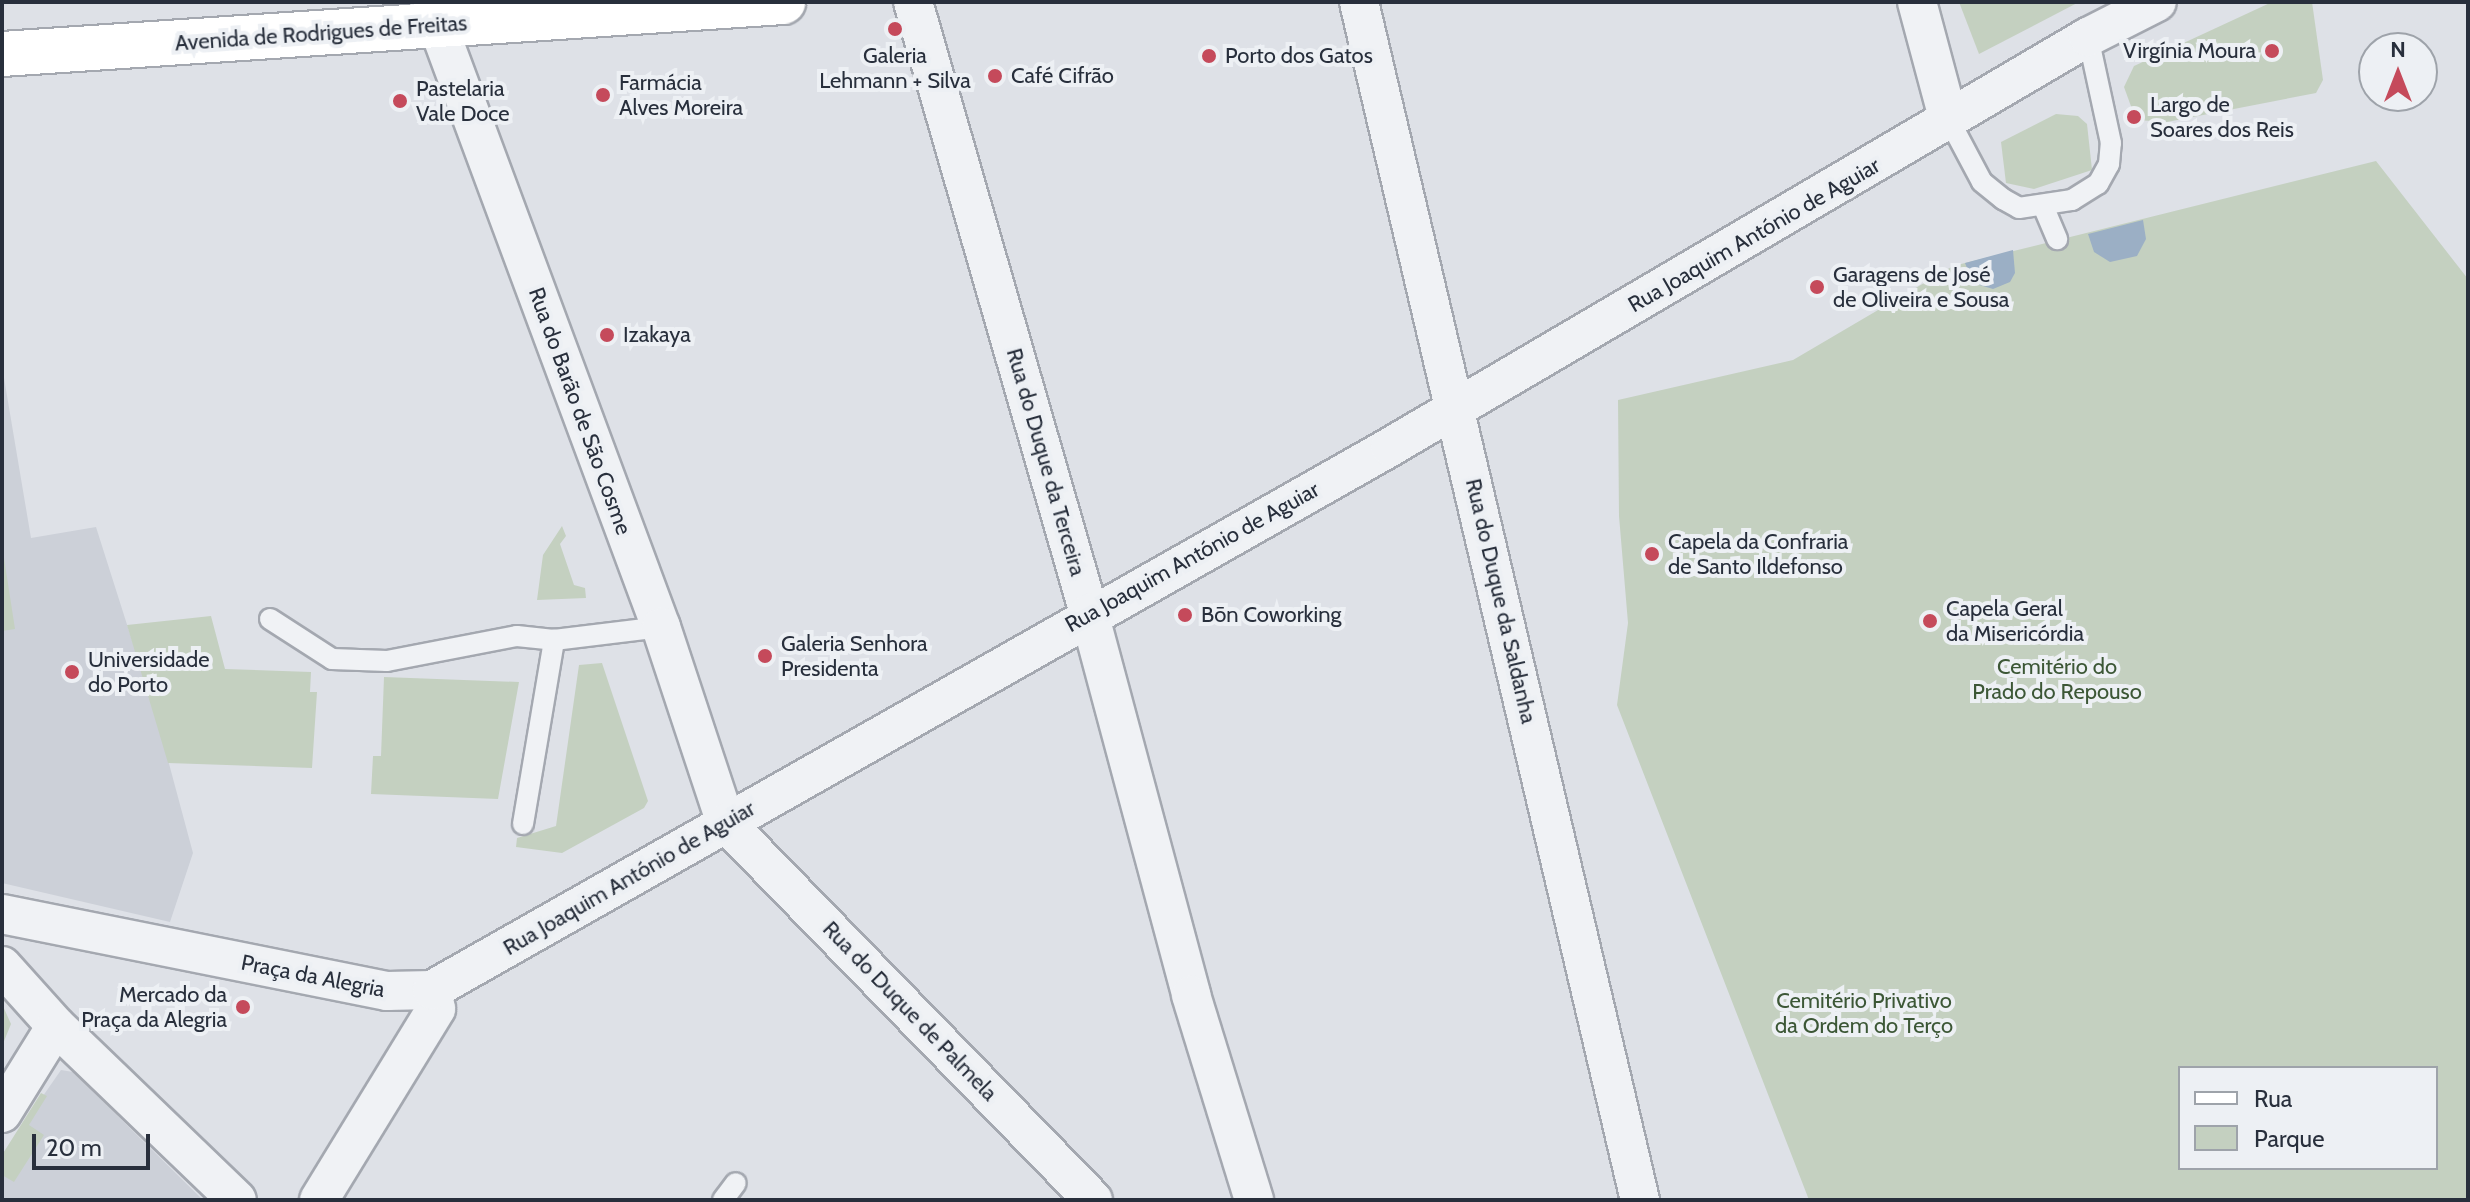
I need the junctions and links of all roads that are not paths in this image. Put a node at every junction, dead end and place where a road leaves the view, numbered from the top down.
1 (783, 2) edge
2 (913, 2) edge
3 (1359, 2) edge
4 (1917, 2) edge
5 (2157, 2) edge
6 (432, 14) edge
7 (2088, 37) junction
8 (2, 54) edge
9 (1948, 118) junction
10 (2044, 208) junction
11 (2057, 239) dead end
12 (1456, 408) junction
13 (1089, 613) junction
14 (270, 619) dead end
15 (661, 627) junction
16 (554, 640) junction
17 (726, 823) junction
18 (523, 824) dead end
19 (2, 914) edge
20 (2, 966) edge
21 (432, 990) junction
22 (56, 1026) junction
23 (2, 1113) edge
24 (736, 1183) dead end
25 (237, 1200) edge
26 (319, 1200) edge
27 (723, 1200) edge
28 (1093, 1200) edge
29 (1254, 1200) edge
30 (1640, 1200) edge

1 - 6 main road, Avenida de Rodrigues de Freitas
2 - 13 street, Rua do Duque da Terceira
3 - 12 street, Rua do Duque da Saldanha
4 - 9 street
5 - 7 street
6 - 8 main road, Avenida de Rodrigues de Freitas
6 - 15 street, Rua do Barão de São Cosme
7 - 9 street
7 - 10 lane
9 - 10 lane
9 - 12 street, Rua Joaquim António de Aguiar
10 - 11 lane
12 - 13 street, Rua Joaquim António de Aguiar
12 - 30 street, Rua do Duque da Saldanha
13 - 17 street, Rua Joaquim António de Aguiar
13 - 29 street, Rua do Duque da Terceira
14 - 16 lane
15 - 16 lane
15 - 17 street, Rua do Barão de São Cosme
16 - 18 lane
17 - 21 street, Rua Joaquim António de Aguiar
17 - 28 street, Rua do Duque de Palmela
19 - 21 street, Praça da Alegria
20 - 22 street
21 - 26 street
22 - 23 street
22 - 25 street
24 - 27 lane

